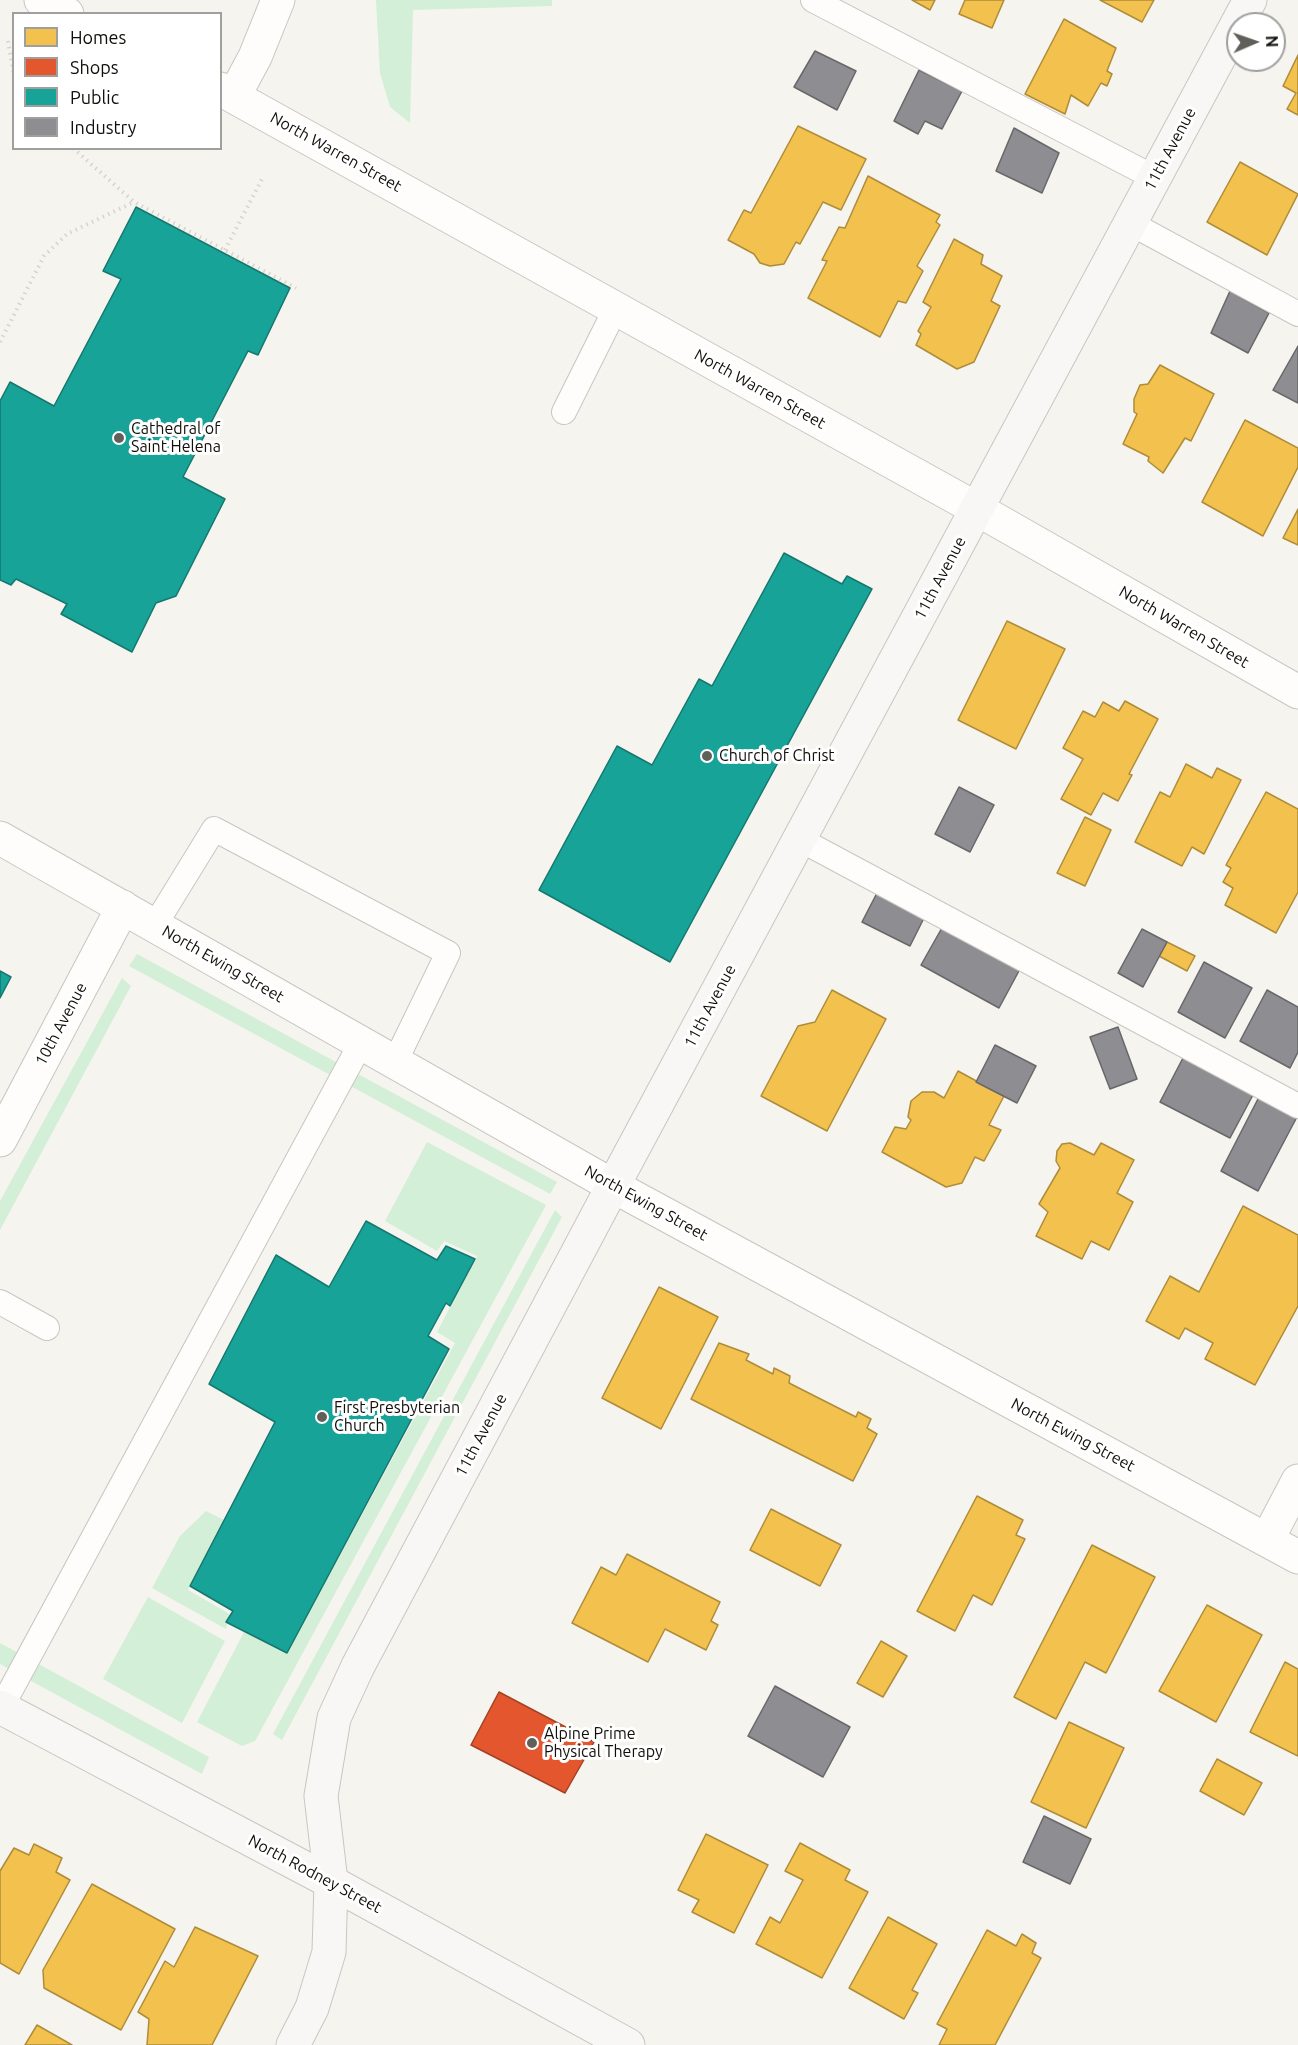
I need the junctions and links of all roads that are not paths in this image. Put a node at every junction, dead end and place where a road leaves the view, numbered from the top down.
1 (41, 0) edge
2 (278, 0) edge
3 (813, 0) edge
4 (1250, 0) edge
5 (63, 12) edge
6 (227, 92) edge
7 (1155, 178) junction
8 (1130, 223) junction
9 (616, 308) junction
10 (1298, 314) edge
11 (564, 412) dead end
12 (977, 509) junction
13 (1298, 692) edge
14 (0, 838) edge
15 (800, 839) junction
16 (123, 907) junction
17 (155, 926) junction
18 (361, 1043) junction
19 (395, 1062) junction
20 (1298, 1106) edge
21 (0, 1140) edge
22 (613, 1186) junction
23 (0, 1302) edge
24 (47, 1328) dead end
25 (1298, 1482) edge
26 (1266, 1540) junction
27 (1298, 1557) edge
28 (0, 1708) edge
29 (331, 1882) junction
30 (293, 2045) edge
31 (628, 2045) edge

1 - 5 street
2 - 6 street
3 - 7 lane
4 - 7 main road, 11th Avenue
6 - 9 street, North Warren Street
7 - 8 main road, 11th Avenue
8 - 10 lane
8 - 12 main road, 11th Avenue
9 - 11 lane
9 - 12 street, North Warren Street
12 - 13 street, North Warren Street
12 - 15 main road, 11th Avenue
14 - 16 street, North Ewing Street
15 - 20 lane
15 - 22 main road, 11th Avenue
16 - 17 street, North Ewing Street
16 - 21 street, 10th Avenue
17 - 18 street, North Ewing Street
17 - 19 lane
18 - 19 street, North Ewing Street
18 - 28 lane
19 - 22 street, North Ewing Street
22 - 26 street, North Ewing Street
22 - 29 main road, 11th Avenue
23 - 24 lane
25 - 26 street
26 - 27 street, North Ewing Street
28 - 29 main road, North Rodney Street
29 - 30 main road, 11th Avenue
29 - 31 main road, North Rodney Street

